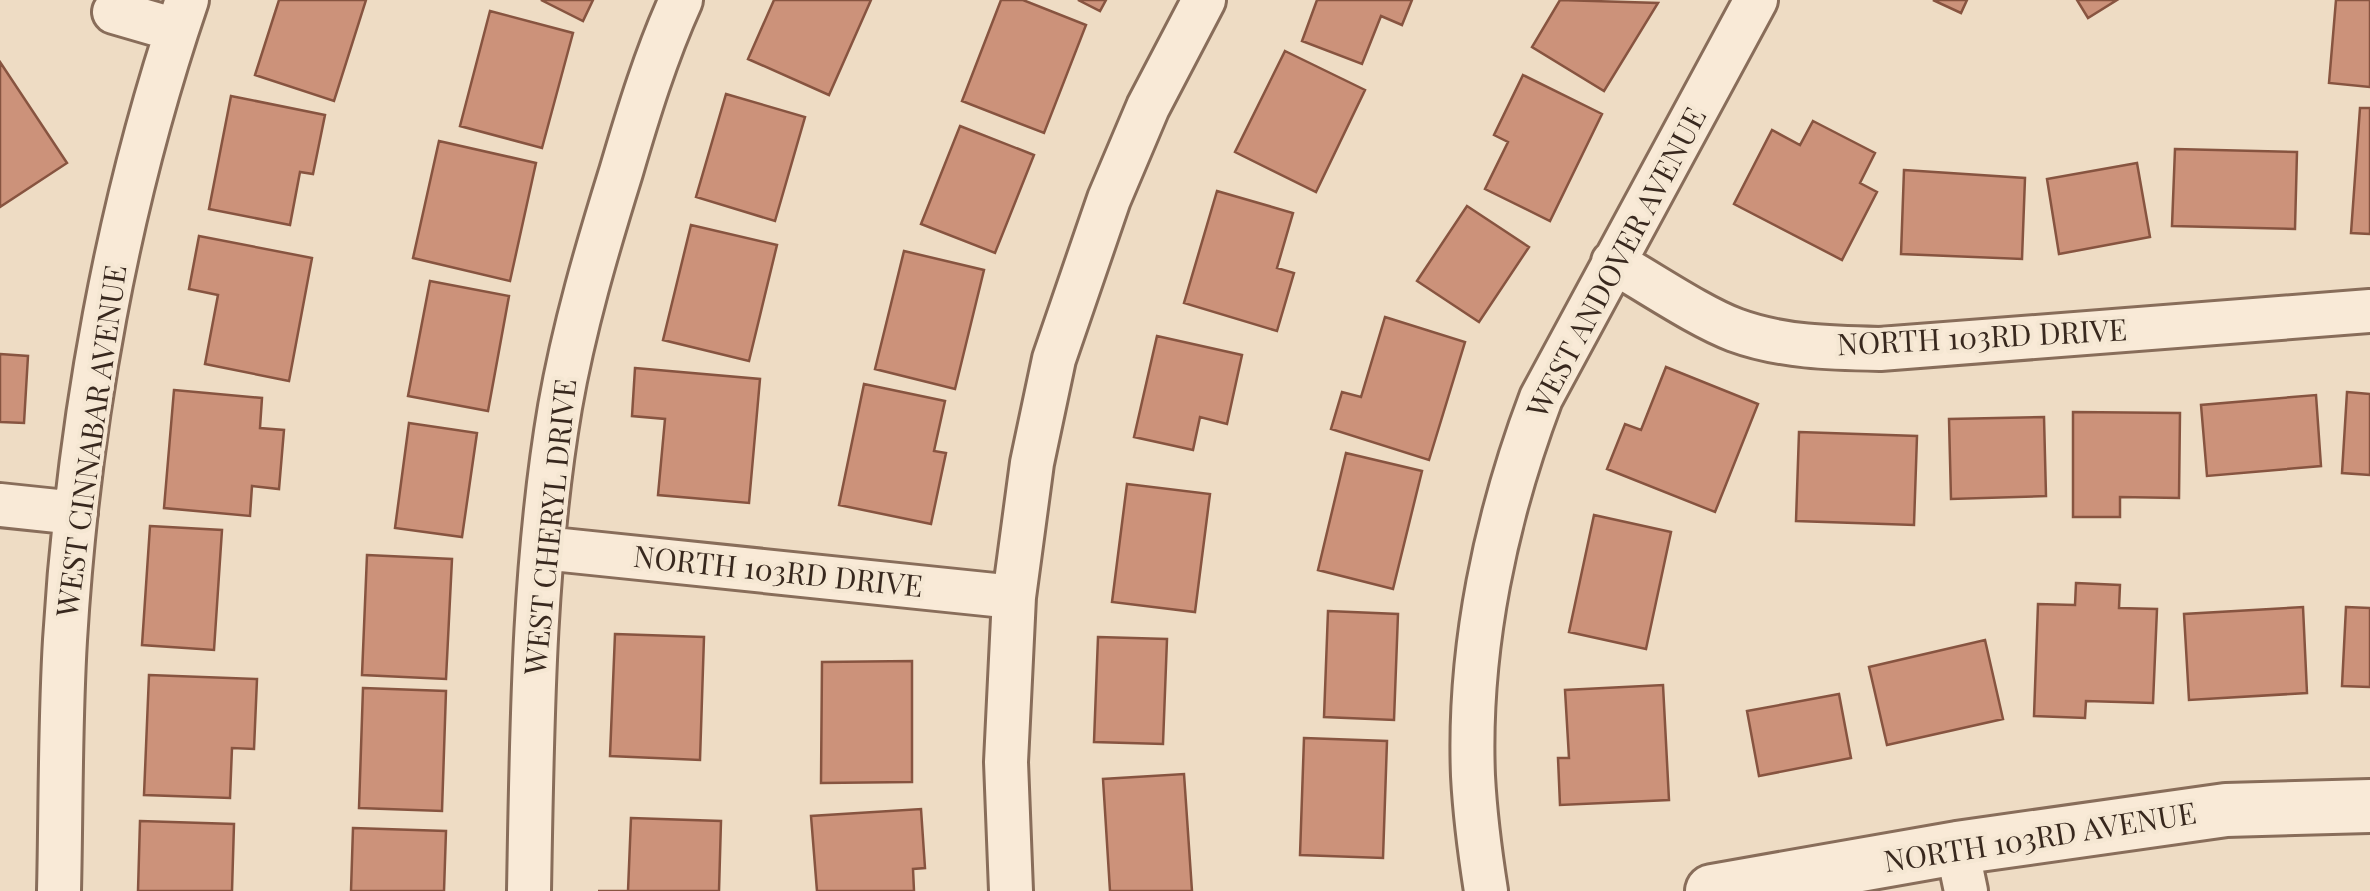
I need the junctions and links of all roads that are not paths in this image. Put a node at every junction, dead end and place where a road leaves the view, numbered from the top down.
1 (682, 0) edge
2 (1204, 0) edge
3 (1756, 0) edge
4 (114, 12) dead end
5 (182, 15) edge
6 (1613, 262) junction
7 (2370, 311) edge
8 (0, 504) edge
9 (76, 513) junction
10 (543, 548) junction
11 (1014, 597) junction
12 (2370, 806) edge
13 (1962, 869) edge
14 (59, 891) edge
15 (529, 891) edge
16 (1011, 891) edge
17 (1486, 891) edge
18 (1712, 891) edge

1 - 10 street, WEST CHERYL DRIVE
2 - 11 street
3 - 6 street, WEST ANDOVER AVENUE
4 - 5 street
5 - 9 street, WEST CINNABAR AVENUE
6 - 7 street, NORTH 103RD DRIVE
6 - 17 street, WEST ANDOVER AVENUE
8 - 9 street
9 - 14 street, WEST CINNABAR AVENUE
10 - 11 street, NORTH 103RD DRIVE
10 - 15 street, WEST CHERYL DRIVE
11 - 16 street
12 - 13 street, NORTH 103RD AVENUE
13 - 18 street, NORTH 103RD AVENUE

